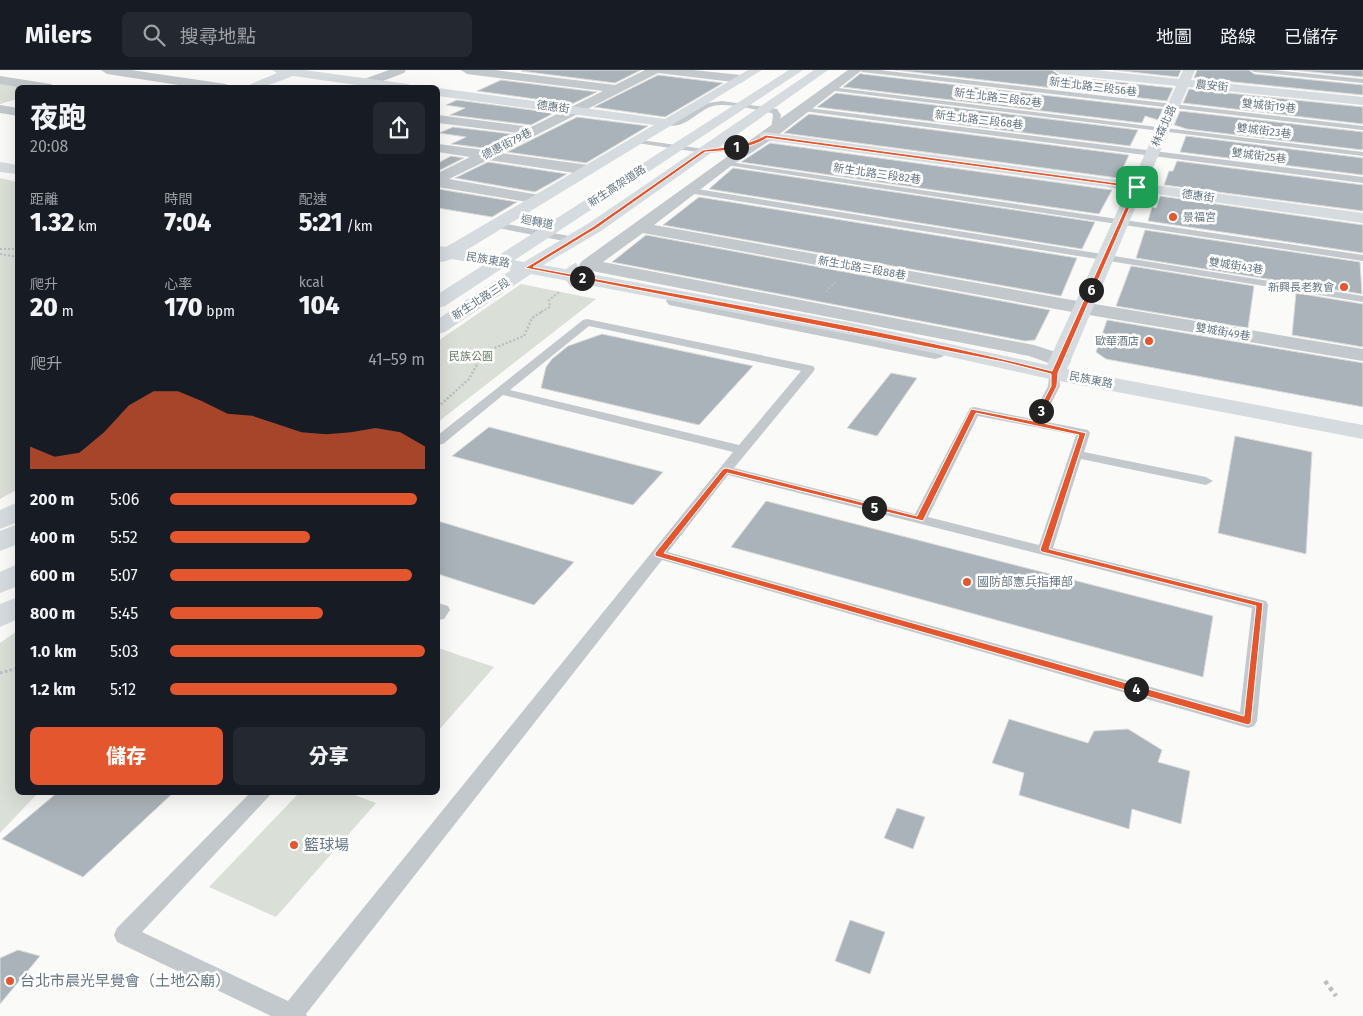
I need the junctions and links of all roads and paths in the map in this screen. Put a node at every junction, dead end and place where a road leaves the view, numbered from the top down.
1 (107, 70) edge
2 (278, 70) edge
3 (400, 70) edge
4 (467, 70) edge
5 (654, 70) edge
6 (662, 70) edge
7 (756, 70) edge
8 (783, 70) edge
9 (797, 70) edge
10 (822, 70) edge
11 (856, 70) edge
12 (862, 70) edge
13 (1060, 70) edge
14 (1067, 70) edge
15 (1254, 70) edge
16 (296, 71) edge
17 (28, 72) dead end
18 (1186, 76) edge
19 (741, 79) junction
20 (0, 80) edge
21 (1363, 81) edge
22 (368, 82) junction
23 (32, 85) edge
24 (206, 85) edge
25 (256, 85) edge
26 (388, 85) edge
27 (617, 89) junction
28 (830, 89) junction
29 (440, 92) edge
30 (1363, 101) edge
31 (1173, 106) junction
32 (0, 109) edge
33 (766, 109) junction
34 (803, 109) junction
35 (577, 110) junction
36 (15, 112) edge
37 (440, 119) edge
38 (668, 123) junction
39 (1363, 128) edge
40 (1163, 129) junction
41 (532, 131) junction
42 (767, 136) junction
43 (637, 141) junction
44 (440, 148) edge
45 (704, 151) junction
46 (1152, 154) junction
47 (1363, 154) edge
48 (484, 155) junction
49 (726, 163) junction
50 (588, 170) junction
51 (440, 180) edge
52 (1363, 180) edge
53 (440, 181) edge
54 (1137, 187) junction
55 (691, 191) junction
56 (539, 199) junction
57 (1363, 218) edge
58 (1121, 222) junction
59 (496, 225) junction
60 (595, 227) junction
61 (641, 228) junction
62 (574, 240) junction
63 (0, 249) edge
64 (15, 249) edge
65 (445, 249) edge
66 (0, 254) edge
67 (15, 256) edge
68 (1106, 258) junction
69 (1363, 258) edge
70 (533, 264) junction
71 (848, 266) junction
72 (566, 284) joint
73 (440, 287) edge
74 (822, 296) dead end
75 (1363, 298) edge
76 (440, 301) edge
77 (1083, 308) junction
78 (440, 327) edge
79 (1363, 355) edge
80 (1057, 367) junction
81 (500, 391) junction
82 (440, 405) edge
83 (1363, 418) edge
84 (1035, 424) junction
85 (1363, 432) edge
86 (440, 438) edge
87 (742, 450) junction
88 (1076, 454) junction
89 (726, 470) junction
90 (1206, 481) dead end
91 (15, 512) edge
92 (920, 519) junction
93 (0, 521) edge
94 (15, 534) edge
95 (0, 543) edge
96 (1044, 550) junction
97 (15, 554) edge
98 (658, 554) junction
99 (0, 563) edge
100 (15, 575) edge
101 (0, 584) edge
102 (15, 608) edge
103 (0, 617) edge
104 (15, 669) edge
105 (0, 673) edge
106 (261, 795) edge
107 (1325, 981) dead end
108 (1336, 996) dead end
109 (293, 1015) edge

1 - 24 street
2 - 16 main road
3 - 22 street
4 - 27 street
5 - 27 street, 德惠街79巷
6 - 19 street
7 - 19 main road
8 - 73 main road, 新生高架道路
9 - 60 main road
9 - 76 main road, 新生高架道路
10 - 33 main road, 新生北路三段
11 - 28 street
12 - 31 lane, 新生北路三段56巷
13 - 14 main road, 農安街
14 - 18 main road, 農安街
15 - 21 lane
16 - 22 main road
16 - 25 main road
17 - 20 street
18 - 30 main road, 農安街
18 - 31 main road, 林森北路
19 - 38 main road
20 - 23 street
22 - 26 main road
27 - 35 street, 德惠街79巷
28 - 34 street
28 - 40 lane, 新生北路三段62巷
29 - 35 main road, 德惠街
31 - 39 lane, 雙城街19巷
31 - 40 main road, 林森北路
32 - 36 street
33 - 38 lane
33 - 42 lane
33 - 45 main road, 新生北路三段
34 - 42 street
34 - 46 lane, 新生北路三段68巷
35 - 38 main road, 德惠街
35 - 41 street, 德惠街79巷
37 - 41 street
38 - 43 main road
40 - 46 main road, 林森北路
40 - 47 lane, 雙城街23巷
41 - 48 street, 德惠街79巷
42 - 45 lane
42 - 49 street
42 - 54 main road, 德惠街
43 - 45 lane
43 - 50 main road
44 - 48 street
45 - 60 main road, 新生北路三段
46 - 52 lane, 雙城街25巷
46 - 54 main road, 林森北路
48 - 50 street
48 - 51 street, 德惠街79巷
49 - 55 street
49 - 58 lane, 新生北路三段82巷
50 - 56 main road
53 - 56 street
54 - 57 main road, 德惠街
54 - 58 main road, 林森北路
55 - 61 street
55 - 68 lane, 雙城街43巷
56 - 59 main road
58 - 68 main road, 林森北路
58 - 69 lane, 新生北路三段82巷
59 - 62 lane, 迴轉道
59 - 65 main road
60 - 62 main road, 新生北路三段
61 - 71 street, 新生北路三段88巷
61 - 80 street
62 - 70 main road, 新生北路三段
63 - 64 path
65 - 70 main road, 民族東路
66 - 67 path
68 - 75 lane, 雙城街43巷
68 - 77 main road, 林森北路
70 - 78 main road, 新生北路三段
70 - 80 main road, 民族東路
71 - 74 path
71 - 77 street, 新生北路三段88巷
72 - 80 street
72 - 82 path
77 - 79 street, 雙城街49巷
77 - 80 main road, 林森北路
80 - 83 main road, 民族東路
80 - 84 lane
80 - 85 main road, 民族東路
81 - 86 lane
81 - 87 lane
81 - 87 lane
84 - 88 lane
84 - 92 lane
87 - 89 lane
88 - 90 lane
88 - 96 lane
89 - 92 lane
89 - 98 lane
91 - 93 main road
92 - 96 lane
94 - 95 main road
96 - 98 lane
97 - 99 main road
98 - 109 lane
100 - 101 main road
102 - 103 main road
104 - 105 path
106 - 109 lane
107 - 108 path

